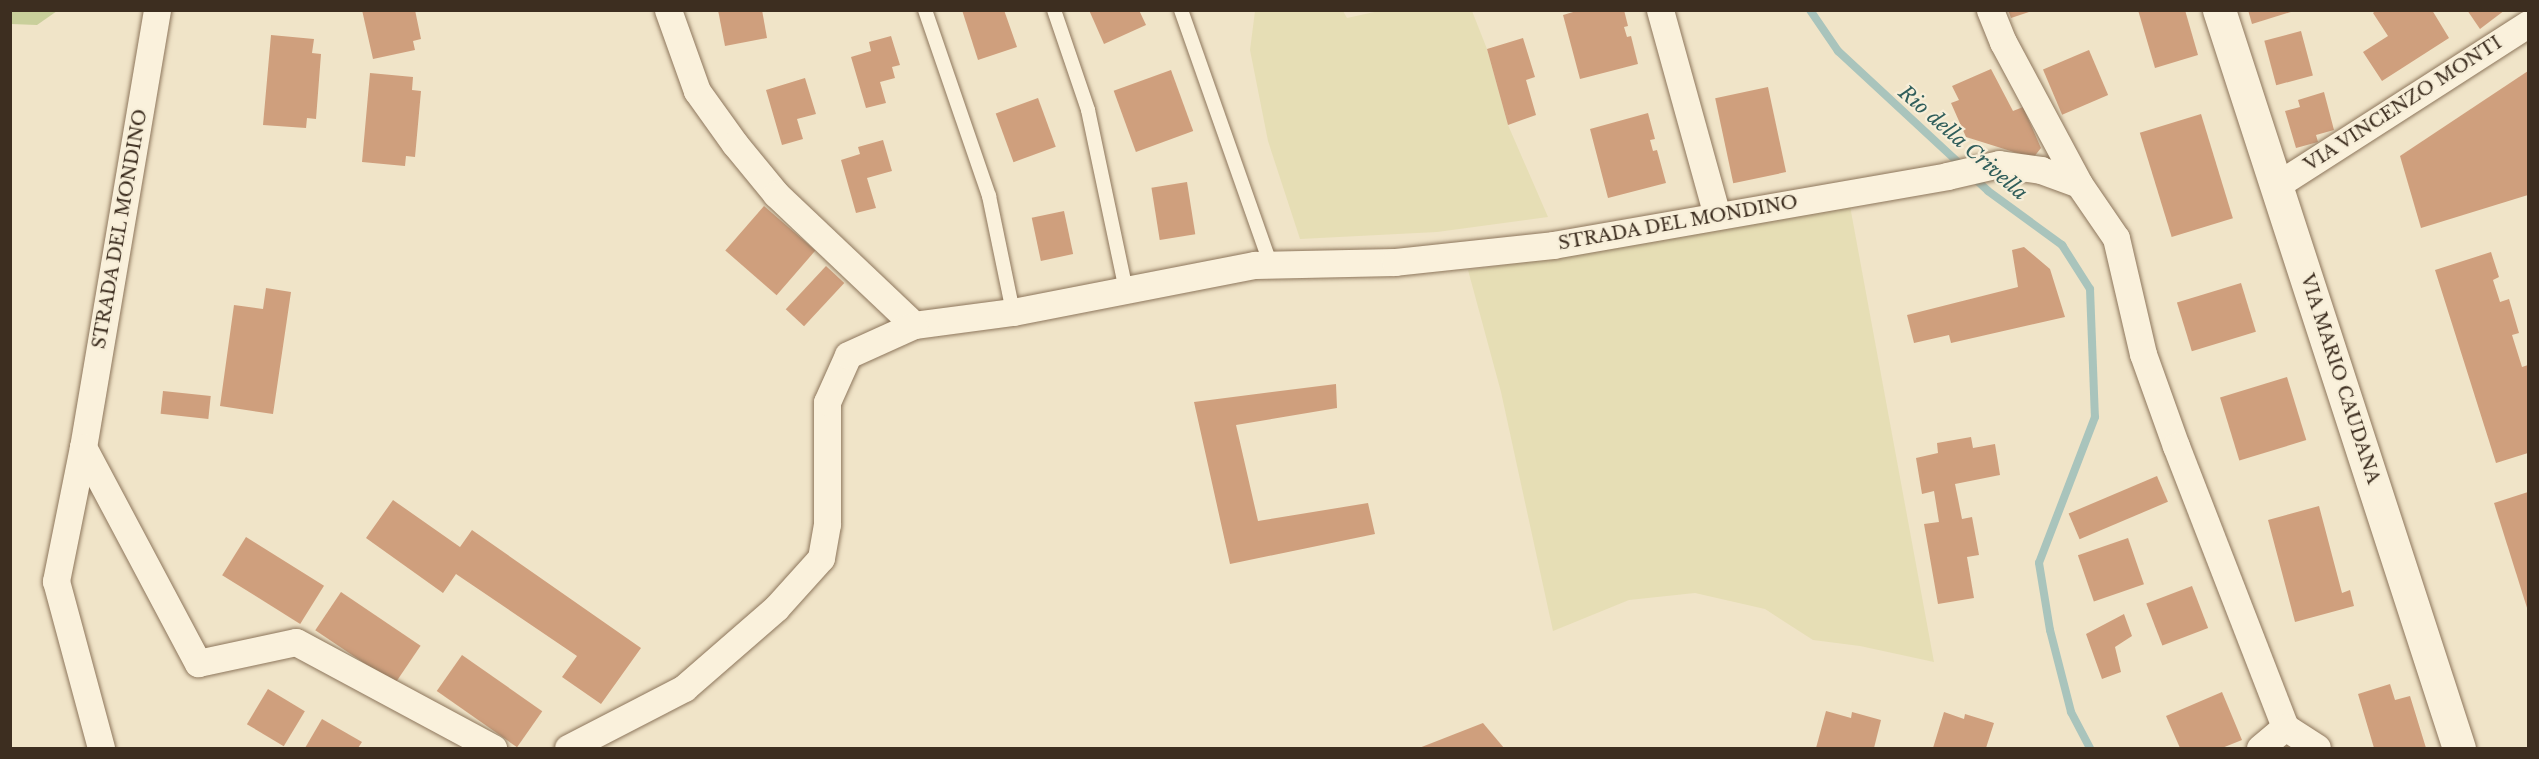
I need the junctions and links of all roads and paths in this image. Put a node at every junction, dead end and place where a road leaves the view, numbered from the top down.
1 (157, 10) edge
2 (668, 10) edge
3 (925, 10) edge
4 (1054, 10) edge
5 (1181, 10) edge
6 (1660, 10) edge
7 (1990, 10) edge
8 (2219, 10) edge
9 (2529, 24) edge
10 (2079, 184) junction
11 (2277, 185) junction
12 (1717, 215) junction
13 (1271, 265) junction
14 (1126, 290) junction
15 (1013, 312) junction
16 (914, 325) junction
17 (83, 447) junction
18 (2285, 727) junction
19 (101, 748) edge
20 (492, 748) edge
21 (568, 748) edge
22 (2260, 748) edge
23 (2317, 748) edge
24 (2459, 748) edge

1 - 17 street, STRADA DEL MONDINO
2 - 16 street
3 - 15 lane
4 - 14 lane
5 - 13 lane
6 - 12 street
7 - 10 street
8 - 11 main road, VIA MARIO CAUDANA
9 - 11 street, VIA VINCENZO MONTI
10 - 12 street, STRADA DEL MONDINO
10 - 18 street
11 - 24 main road, VIA MARIO CAUDANA
12 - 13 street, STRADA DEL MONDINO
13 - 14 street, STRADA DEL MONDINO
14 - 15 street, STRADA DEL MONDINO
15 - 16 street, STRADA DEL MONDINO
16 - 21 street, STRADA DEL MONDINO
17 - 19 street, STRADA DEL MONDINO
17 - 20 street
18 - 22 street
18 - 23 street

